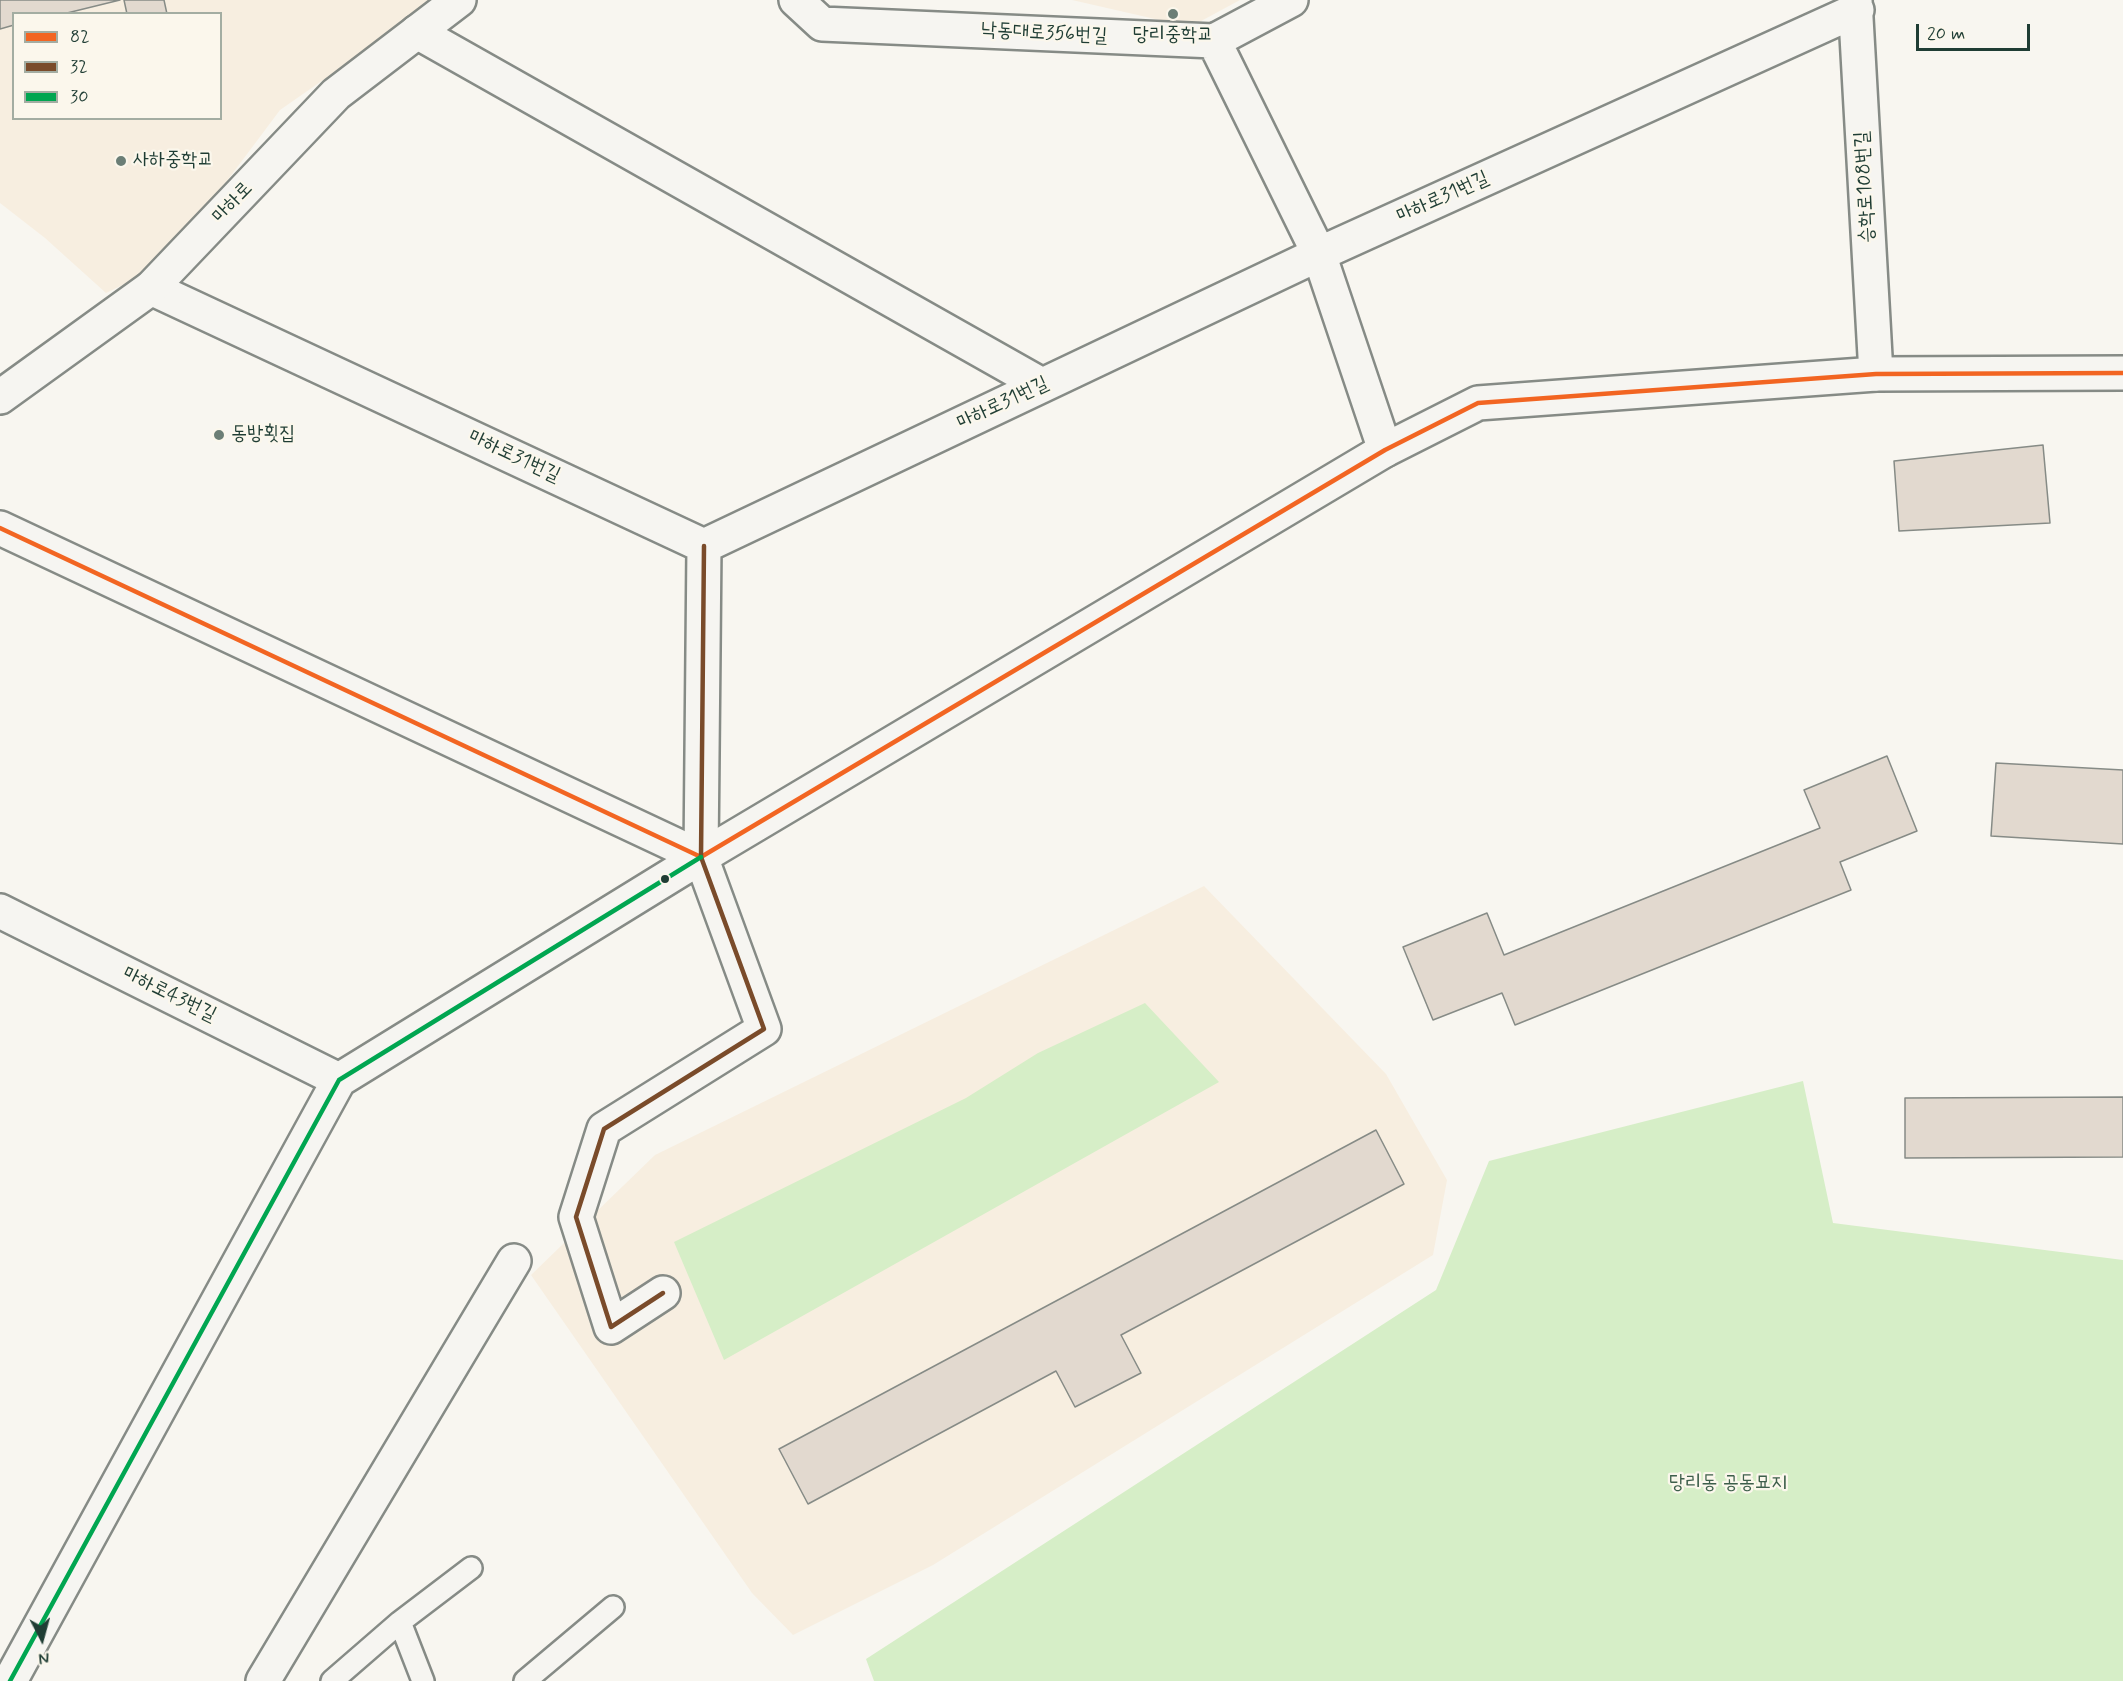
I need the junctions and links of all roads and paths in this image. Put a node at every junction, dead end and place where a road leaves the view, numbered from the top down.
1 (459, 0) edge
2 (796, 0) edge
3 (1291, 0) edge
4 (1856, 5) edge
5 (417, 32) junction
6 (1214, 41) junction
7 (1319, 254) junction
8 (152, 288) junction
9 (2123, 373) edge
10 (1875, 375) junction
11 (1042, 385) junction
12 (0, 397) edge
13 (1384, 450) junction
14 (0, 528) edge
15 (704, 546) junction
16 (701, 857) junction
17 (0, 911) edge
18 (339, 1080) junction
19 (514, 1261) dead end
20 (663, 1293) dead end
21 (471, 1568) dead end
22 (613, 1607) dead end
23 (400, 1622) junction
24 (10, 1681) edge
25 (263, 1681) edge
26 (332, 1681) edge
27 (423, 1681) edge
28 (525, 1681) edge

1 - 5 street, 마하로
2 - 6 street, 낙동대로356번길
3 - 6 street
4 - 7 street, 마하로31번길
4 - 10 street, 승학로108번길
5 - 8 street, 마하로
5 - 11 street
6 - 7 street
7 - 11 street, 마하로31번길
7 - 13 street
8 - 12 street, 마하로
8 - 15 street, 마하로31번길
9 - 10 street
10 - 13 street
11 - 15 street, 마하로31번길
13 - 16 street
14 - 16 street
15 - 16 street
16 - 18 street
16 - 20 street
17 - 18 street, 마하로43번길
18 - 24 street
19 - 25 street
21 - 23 lane
22 - 28 lane
23 - 26 lane
23 - 27 lane

